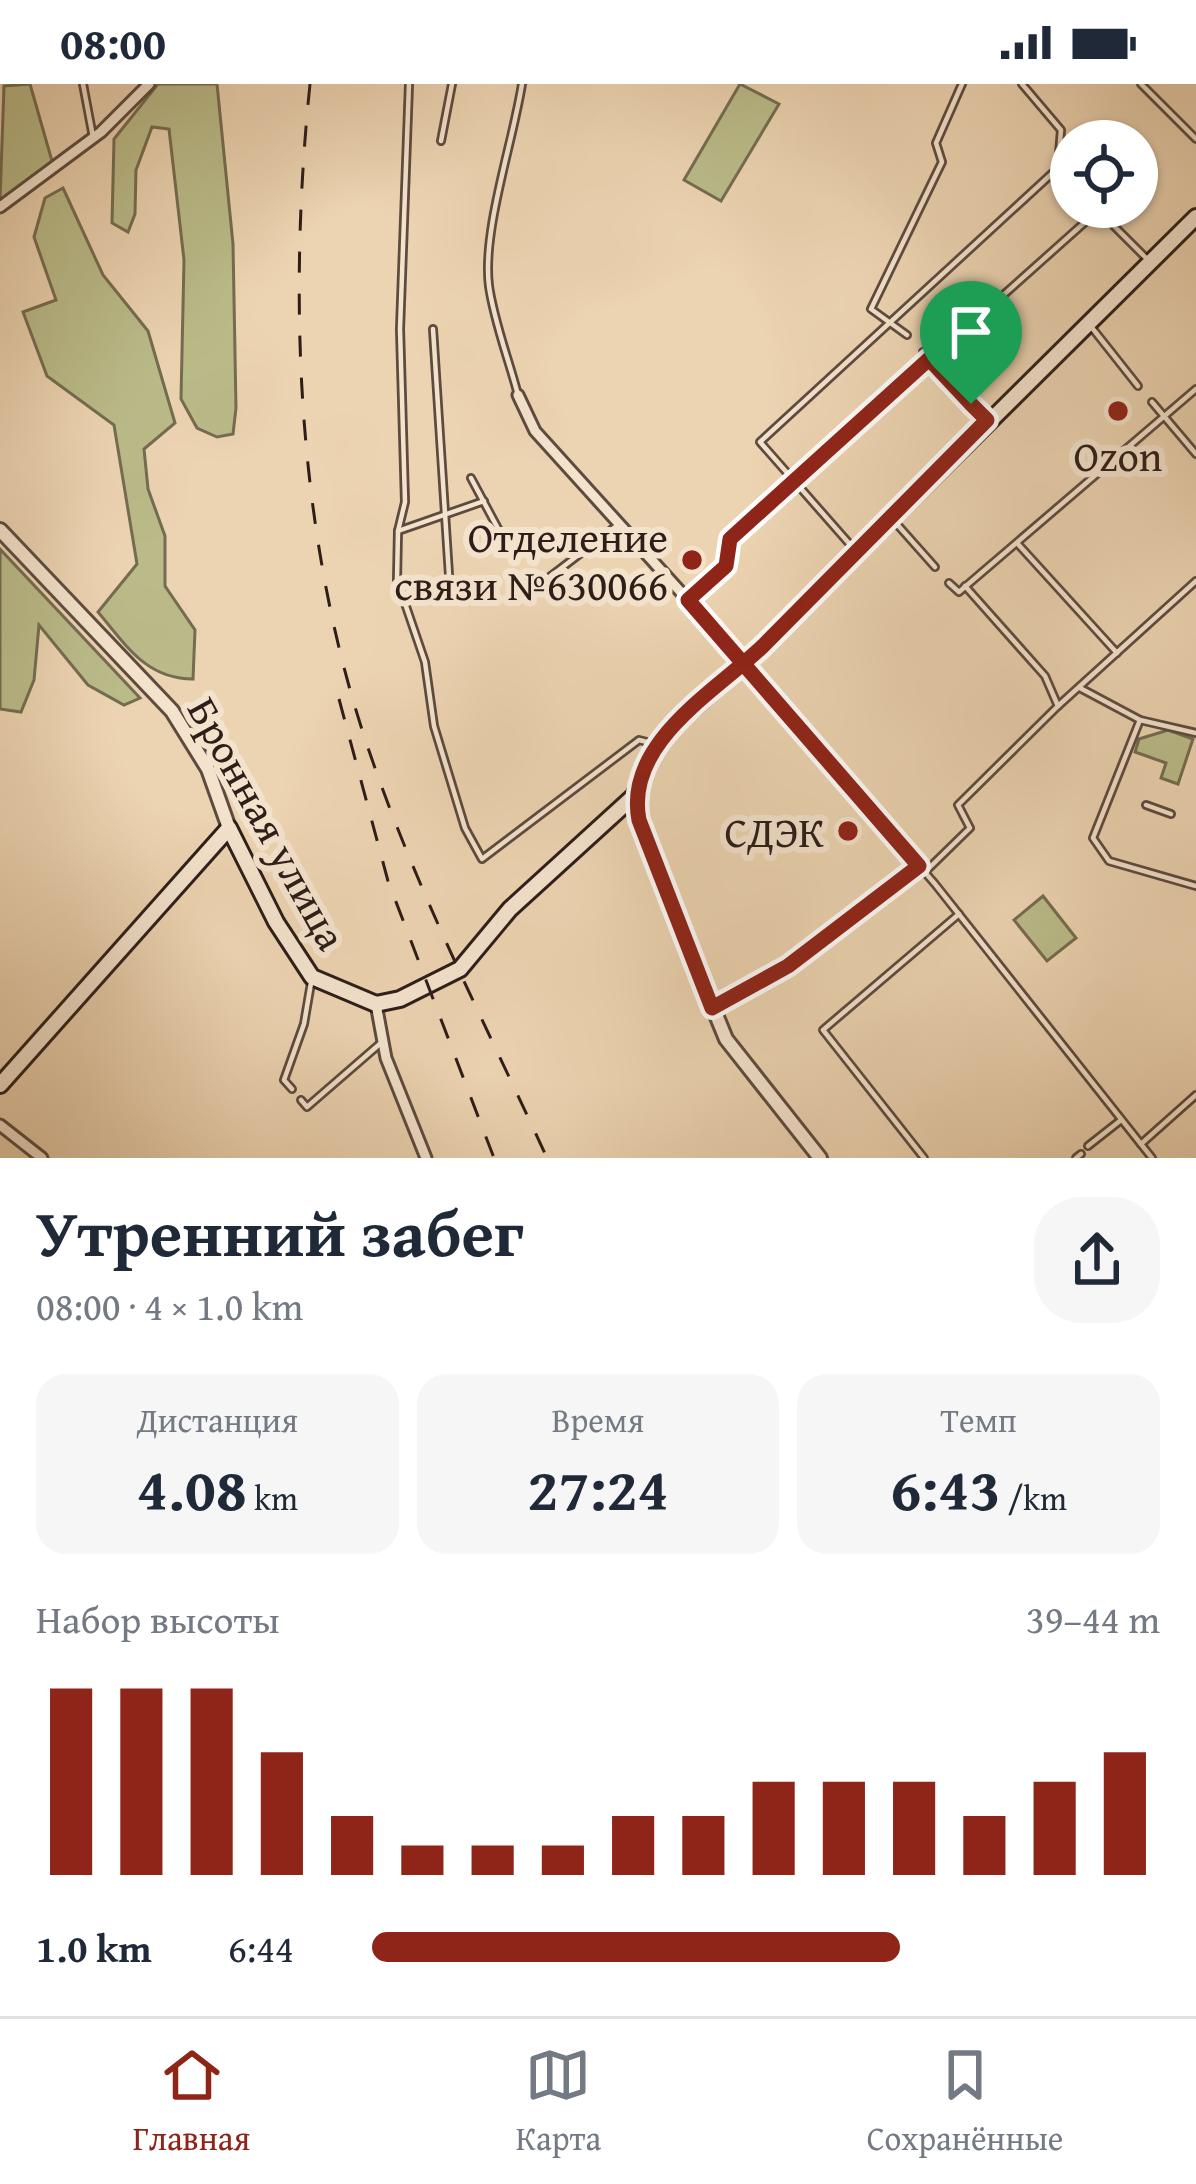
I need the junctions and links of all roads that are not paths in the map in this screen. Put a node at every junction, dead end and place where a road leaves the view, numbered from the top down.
1 (82, 84) edge
2 (149, 84) edge
3 (409, 84) edge
4 (452, 84) edge
5 (522, 84) edge
6 (962, 84) edge
7 (1022, 84) edge
8 (1141, 84) edge
9 (1053, 120) edge
10 (93, 138) junction
11 (1196, 139) edge
12 (441, 141) dead end
13 (1050, 176) edge
14 (0, 207) edge
15 (1196, 217) edge
16 (1076, 228) edge
17 (1118, 228) edge
18 (1150, 262) junction
19 (885, 322) junction
20 (1088, 322) junction
21 (433, 329) dead end
22 (907, 335) dead end
23 (923, 352) dead end
24 (929, 359) junction
25 (1138, 386) dead end
26 (1196, 389) edge
27 (518, 395) joint
28 (1152, 402) dead end
29 (1164, 416) junction
30 (987, 420) junction
31 (1196, 454) edge
32 (471, 478) dead end
33 (795, 482) junction
34 (484, 501) junction
35 (448, 515) junction
36 (892, 518) junction
37 (619, 524) junction
38 (0, 530) edge
39 (398, 531) junction
40 (1017, 543) junction
41 (510, 551) dead end
42 (858, 553) junction
43 (935, 567) dead end
44 (449, 575) dead end
45 (547, 579) dead end
46 (1196, 581) edge
47 (949, 584) dead end
48 (965, 586) junction
49 (688, 600) junction
50 (1117, 653) junction
51 (745, 663) junction
52 (1080, 688) junction
53 (1058, 706) junction
54 (1140, 720) junction
55 (1196, 733) edge
56 (656, 744) junction
57 (1110, 793) junction
58 (634, 796) junction
59 (1119, 796) dead end
60 (1146, 805) dead end
61 (1171, 814) dead end
62 (230, 828) junction
63 (922, 869) junction
64 (1196, 886) edge
65 (959, 914) junction
66 (312, 977) junction
67 (376, 1004) junction
68 (712, 1008) junction
69 (383, 1041) junction
70 (0, 1085) edge
71 (292, 1090) dead end
72 (1196, 1095) edge
73 (301, 1100) dead end
74 (1121, 1120) junction
75 (0, 1125) edge
76 (1141, 1144) junction
77 (1088, 1146) dead end
78 (42, 1158) edge
79 (427, 1158) edge
80 (820, 1158) edge
81 (924, 1158) edge
82 (1152, 1158) edge

1 - 10 lane
2 - 10 street
3 - 39 lane
4 - 12 lane
5 - 27 lane
6 - 19 lane
7 - 9 lane
8 - 11 lane
10 - 14 street
13 - 19 lane
15 - 18 main road
16 - 24 lane
17 - 18 lane
18 - 20 main road
19 - 22 lane
19 - 33 lane
20 - 25 lane
20 - 30 main road
21 - 35 lane
23 - 24 lane
24 - 30 lane
24 - 33 lane
26 - 29 lane
27 - 37 street
28 - 29 lane
29 - 31 lane
29 - 40 lane
30 - 36 main road
32 - 34 lane
33 - 42 lane
33 - 49 lane
34 - 35 lane
34 - 41 lane
35 - 39 lane
35 - 44 lane
36 - 42 main road
36 - 43 lane
37 - 45 lane
37 - 49 street
38 - 62 street, Бронная улица
39 - 56 lane
40 - 48 lane
40 - 50 lane
42 - 51 main road
46 - 50 lane
47 - 48 lane
48 - 53 lane
49 - 51 street
50 - 52 lane
51 - 56 main road
51 - 63 lane
52 - 53 lane
52 - 54 lane
53 - 63 lane
54 - 55 lane
54 - 57 lane
56 - 58 main road
57 - 59 lane
57 - 64 lane
58 - 67 main road
58 - 68 street
60 - 61 lane
62 - 66 main road, Бронная улица
62 - 70 main road
63 - 65 lane
63 - 68 lane
65 - 74 lane
65 - 81 lane
66 - 67 main road, Бронная улица
66 - 71 lane
67 - 69 street
68 - 80 street
69 - 73 lane
69 - 79 street
72 - 76 lane
74 - 76 lane
74 - 77 lane
75 - 78 street
76 - 82 lane

